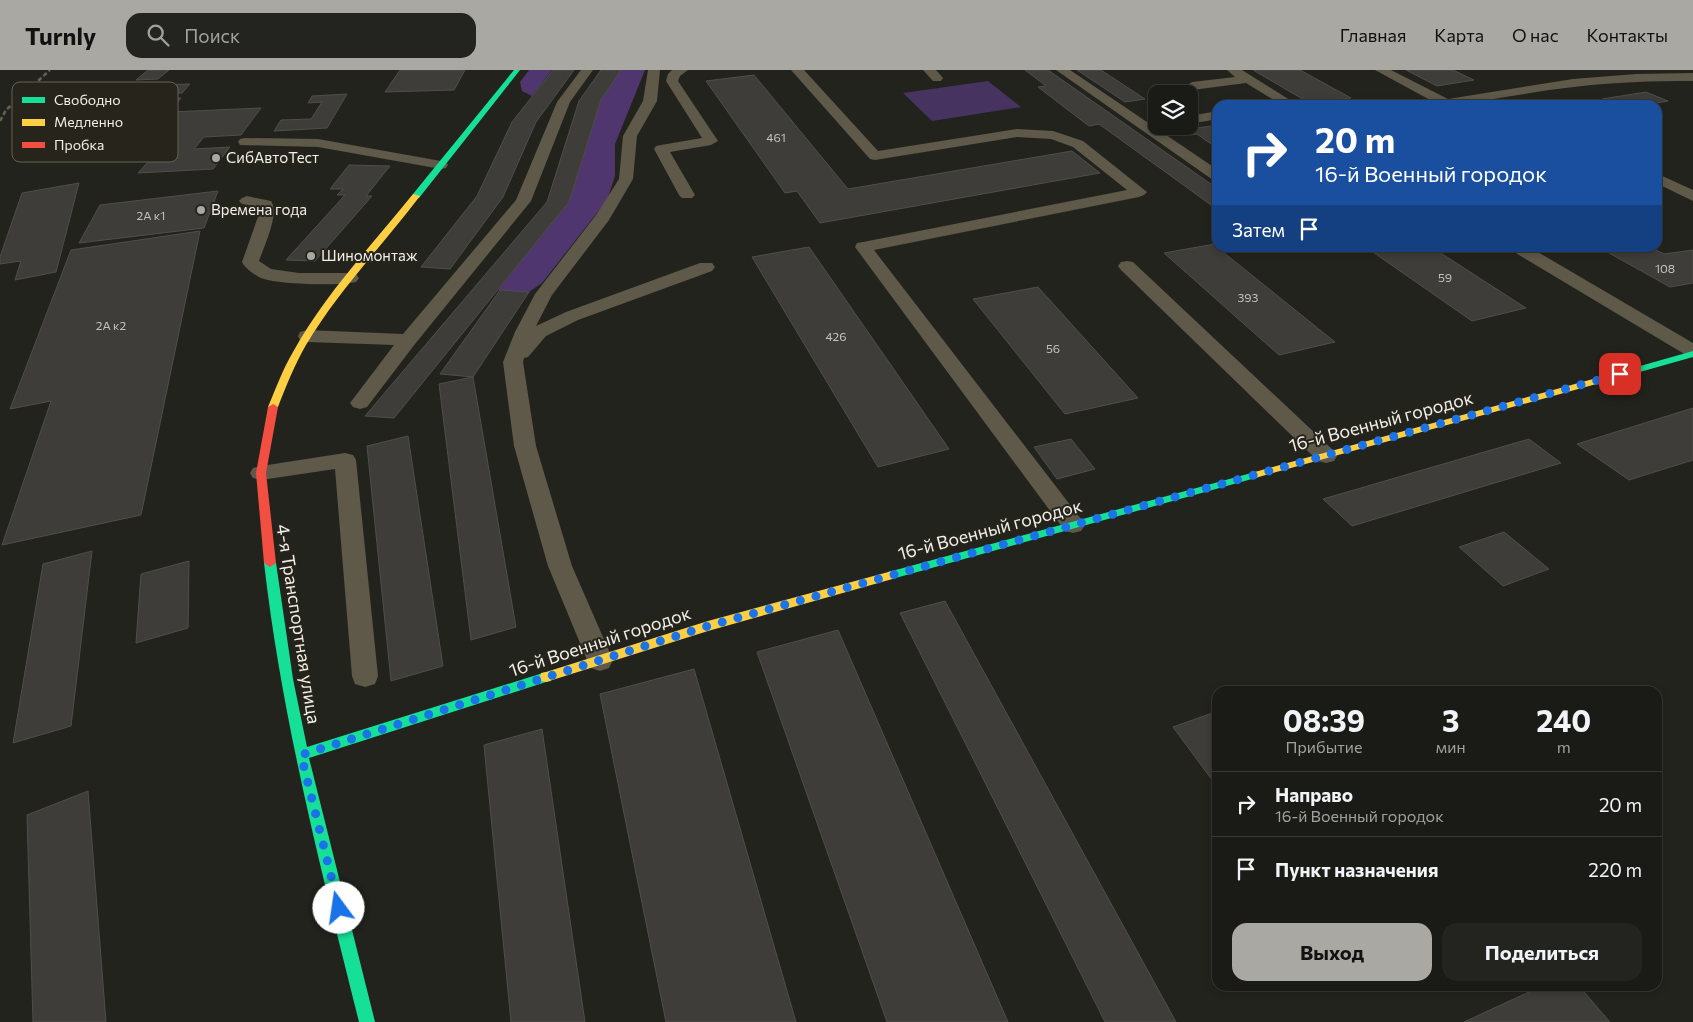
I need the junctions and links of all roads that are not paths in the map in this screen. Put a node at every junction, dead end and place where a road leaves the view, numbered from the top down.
1 (517, 70) edge
2 (587, 70) edge
3 (654, 70) edge
4 (682, 70) edge
5 (797, 70) edge
6 (1062, 70) edge
7 (1232, 70) edge
8 (1381, 70) edge
9 (1551, 73) dead end
10 (1693, 77) edge
11 (1247, 79) junction
12 (1573, 83) junction
13 (1198, 85) edge
14 (1282, 100) edge
15 (1440, 100) edge
16 (1465, 100) edge
17 (1212, 117) edge
18 (1198, 119) edge
19 (1148, 125) edge
20 (1162, 135) edge
21 (245, 142) dead end
22 (441, 164) junction
23 (1212, 172) edge
24 (1662, 180) edge
25 (687, 195) dead end
26 (1693, 196) edge
27 (247, 201) dead end
28 (1527, 252) edge
29 (1127, 266) dead end
30 (706, 268) dead end
31 (350, 278) junction
32 (307, 336) junction
33 (408, 340) junction
34 (1693, 353) edge
35 (513, 362) junction
36 (360, 403) dead end
37 (1326, 456) junction
38 (261, 473) junction
39 (1073, 525) junction
40 (600, 660) junction
41 (366, 676) dead end
42 (301, 755) junction
43 (367, 1022) edge

1 - 22 main road, 4-я Транспортная улица
2 - 33 lane
3 - 35 lane
4 - 25 lane
5 - 39 lane
6 - 19 lane
7 - 11 lane
8 - 15 lane
9 - 12 lane
10 - 12 lane
11 - 13 lane
11 - 14 lane
12 - 16 lane
17 - 18 lane
20 - 23 lane
21 - 22 lane
22 - 31 main road, 4-я Транспортная улица
24 - 26 lane
27 - 31 lane
28 - 34 lane
29 - 37 lane
30 - 35 lane
31 - 32 main road, 4-я Транспортная улица
32 - 33 lane
32 - 38 main road, 4-я Транспортная улица
33 - 36 lane
34 - 37 main road, 16-й Военный городок
35 - 40 lane
37 - 39 main road, 16-й Военный городок
38 - 41 lane
38 - 42 main road, 4-я Транспортная улица
39 - 40 main road, 16-й Военный городок
40 - 42 main road, 16-й Военный городок
42 - 43 main road, 4-я Транспортная улица

